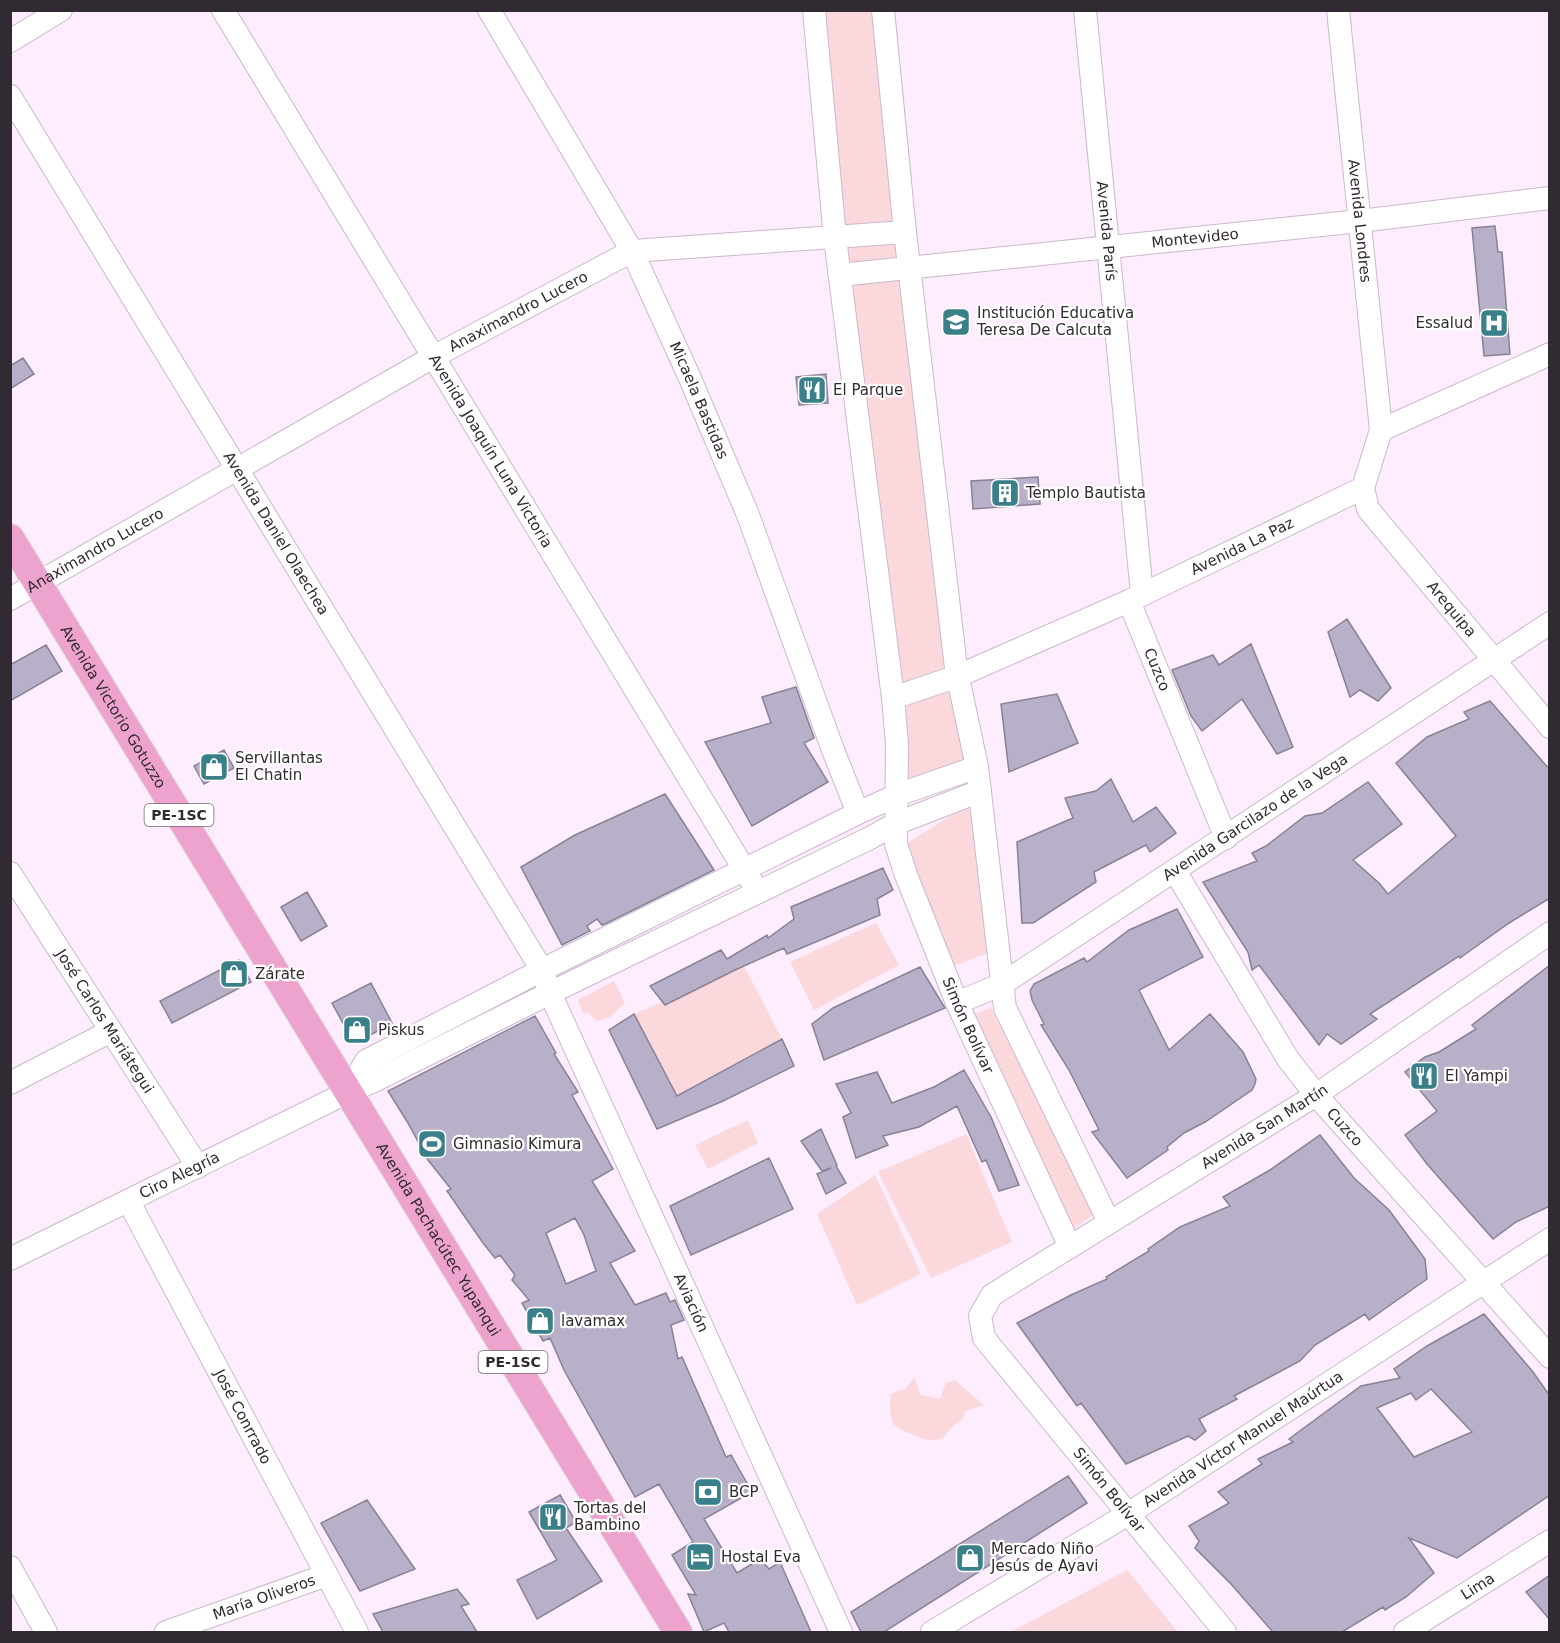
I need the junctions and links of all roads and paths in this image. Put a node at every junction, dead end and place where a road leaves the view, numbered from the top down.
1 (61, 10) edge
2 (223, 10) edge
3 (489, 10) edge
4 (814, 10) edge
5 (883, 10) edge
6 (1085, 10) edge
7 (1338, 10) edge
8 (10, 41) edge
9 (10, 96) edge
10 (1550, 198) edge
11 (1360, 221) junction
12 (904, 232) junction
13 (835, 238) junction
14 (1110, 247) junction
15 (632, 251) junction
16 (909, 268) junction
17 (840, 275) junction
18 (1550, 354) edge
19 (433, 357) junction
20 (1381, 430) junction
21 (237, 469) junction
22 (1363, 488) junction
23 (10, 538) edge
24 (38, 583) junction
25 (1136, 597) junction
26 (10, 599) edge
27 (1550, 623) edge
28 (1494, 660) junction
29 (958, 676) junction
30 (893, 698) junction
31 (1550, 726) edge
32 (977, 767) junction
33 (980, 792) junction
34 (897, 795) junction
35 (858, 813) junction
36 (895, 824) junction
37 (1226, 838) junction
38 (745, 870) junction
39 (1175, 871) junction
40 (10, 873) edge
41 (758, 892) junction
42 (1550, 933) edge
43 (542, 970) junction
44 (1002, 984) junction
45 (550, 993) junction
46 (957, 1003) junction
47 (111, 1031) junction
48 (10, 1083) edge
49 (348, 1092) junction
50 (1316, 1095) junction
51 (198, 1167) junction
52 (129, 1202) junction
53 (1109, 1222) junction
54 (1550, 1239) edge
55 (1070, 1247) junction
56 (10, 1259) edge
57 (1482, 1282) junction
58 (980, 1316) joint
59 (1550, 1357) edge
60 (1128, 1514) junction
61 (1550, 1541) edge
62 (10, 1567) edge
63 (327, 1575) junction
64 (46, 1632) edge
65 (166, 1632) edge
66 (357, 1632) edge
67 (678, 1632) edge
68 (842, 1632) edge
69 (932, 1632) edge
70 (1225, 1632) edge
71 (1405, 1632) edge

1 - 8 street
2 - 19 street, Avenida Joaquín Luna Victoria
3 - 15 street, Micaela Bastidas
4 - 13 street, Simón Bolívar
5 - 12 street
6 - 14 street, Avenida París
7 - 11 street, Avenida Londres
9 - 21 street, Avenida Daniel Olaechea
10 - 11 street, Montevideo
11 - 14 street, Montevideo
11 - 20 street, Avenida Londres
12 - 13 street, Anaximandro Lucero
12 - 16 street
13 - 15 street, Anaximandro Lucero
13 - 17 street, Simón Bolívar
14 - 16 street, Montevideo
14 - 25 street, Avenida París
15 - 19 street, Anaximandro Lucero
15 - 35 street, Micaela Bastidas
16 - 17 street, Montevideo
16 - 29 street
17 - 30 street, Simón Bolívar
18 - 20 street
19 - 21 street, Anaximandro Lucero
19 - 38 street, Avenida Joaquín Luna Victoria
20 - 22 street
21 - 24 street, Anaximandro Lucero
21 - 43 street, Avenida Daniel Olaechea
22 - 25 street, Avenida La Paz
22 - 28 street, Arequipa
23 - 24 main road, Avenida Victorio Gotuzzo / PE-1SC
24 - 26 street, Anaximandro Lucero
24 - 49 main road, Avenida Victorio Gotuzzo / PE-1SC
25 - 29 street, Avenida La Paz
25 - 37 street, Cuzco
27 - 28 street, Avenida Garcilazo de la Vega
28 - 31 street, Arequipa
28 - 37 street, Avenida Garcilazo de la Vega
29 - 30 street, Avenida La Paz
29 - 32 street
30 - 34 street, Simón Bolívar
32 - 33 street
32 - 34 street
33 - 36 street, Ciro Alegría
33 - 44 street
34 - 35 street
34 - 36 street, Simón Bolívar
35 - 38 street
36 - 41 street, Ciro Alegría
36 - 46 street, Simón Bolívar
37 - 39 street, Avenida Garcilazo de la Vega
38 - 41 street, Avenida Joaquín Luna Victoria
38 - 43 street
39 - 44 street, Avenida Garcilazo de la Vega
39 - 50 street, Cuzco
40 - 47 street, José Carlos Mariátegui
41 - 45 street, Ciro Alegría
42 - 50 street, Avenida San Martín
43 - 45 street, Aviación
43 - 49 street
44 - 46 street, Avenida Garcilazo de la Vega
44 - 53 street
45 - 49 street, Ciro Alegría
45 - 68 street, Aviación
46 - 55 street, Simón Bolívar
47 - 48 street
47 - 51 street, José Carlos Mariátegui
49 - 51 street, Ciro Alegría
49 - 67 main road, Avenida Pachacútec Yupanqui / PE-1SC
50 - 53 street, Avenida San Martín
50 - 57 street, Cuzco
51 - 52 street, Ciro Alegría
52 - 56 street, Ciro Alegría
52 - 63 street, José Conrrado
53 - 55 street, Avenida San Martín
54 - 57 street, Avenida Víctor Manuel Maúrtua
55 - 58 street, Avenida San Martín
57 - 59 street, Cuzco
57 - 60 street, Avenida Víctor Manuel Maúrtua
58 - 60 street, Simón Bolívar
60 - 69 street, Avenida Víctor Manuel Maúrtua
60 - 70 street, Simón Bolívar
61 - 71 street, Lima
62 - 64 street
63 - 65 street, María Oliveros
63 - 66 street, José Conrrado

